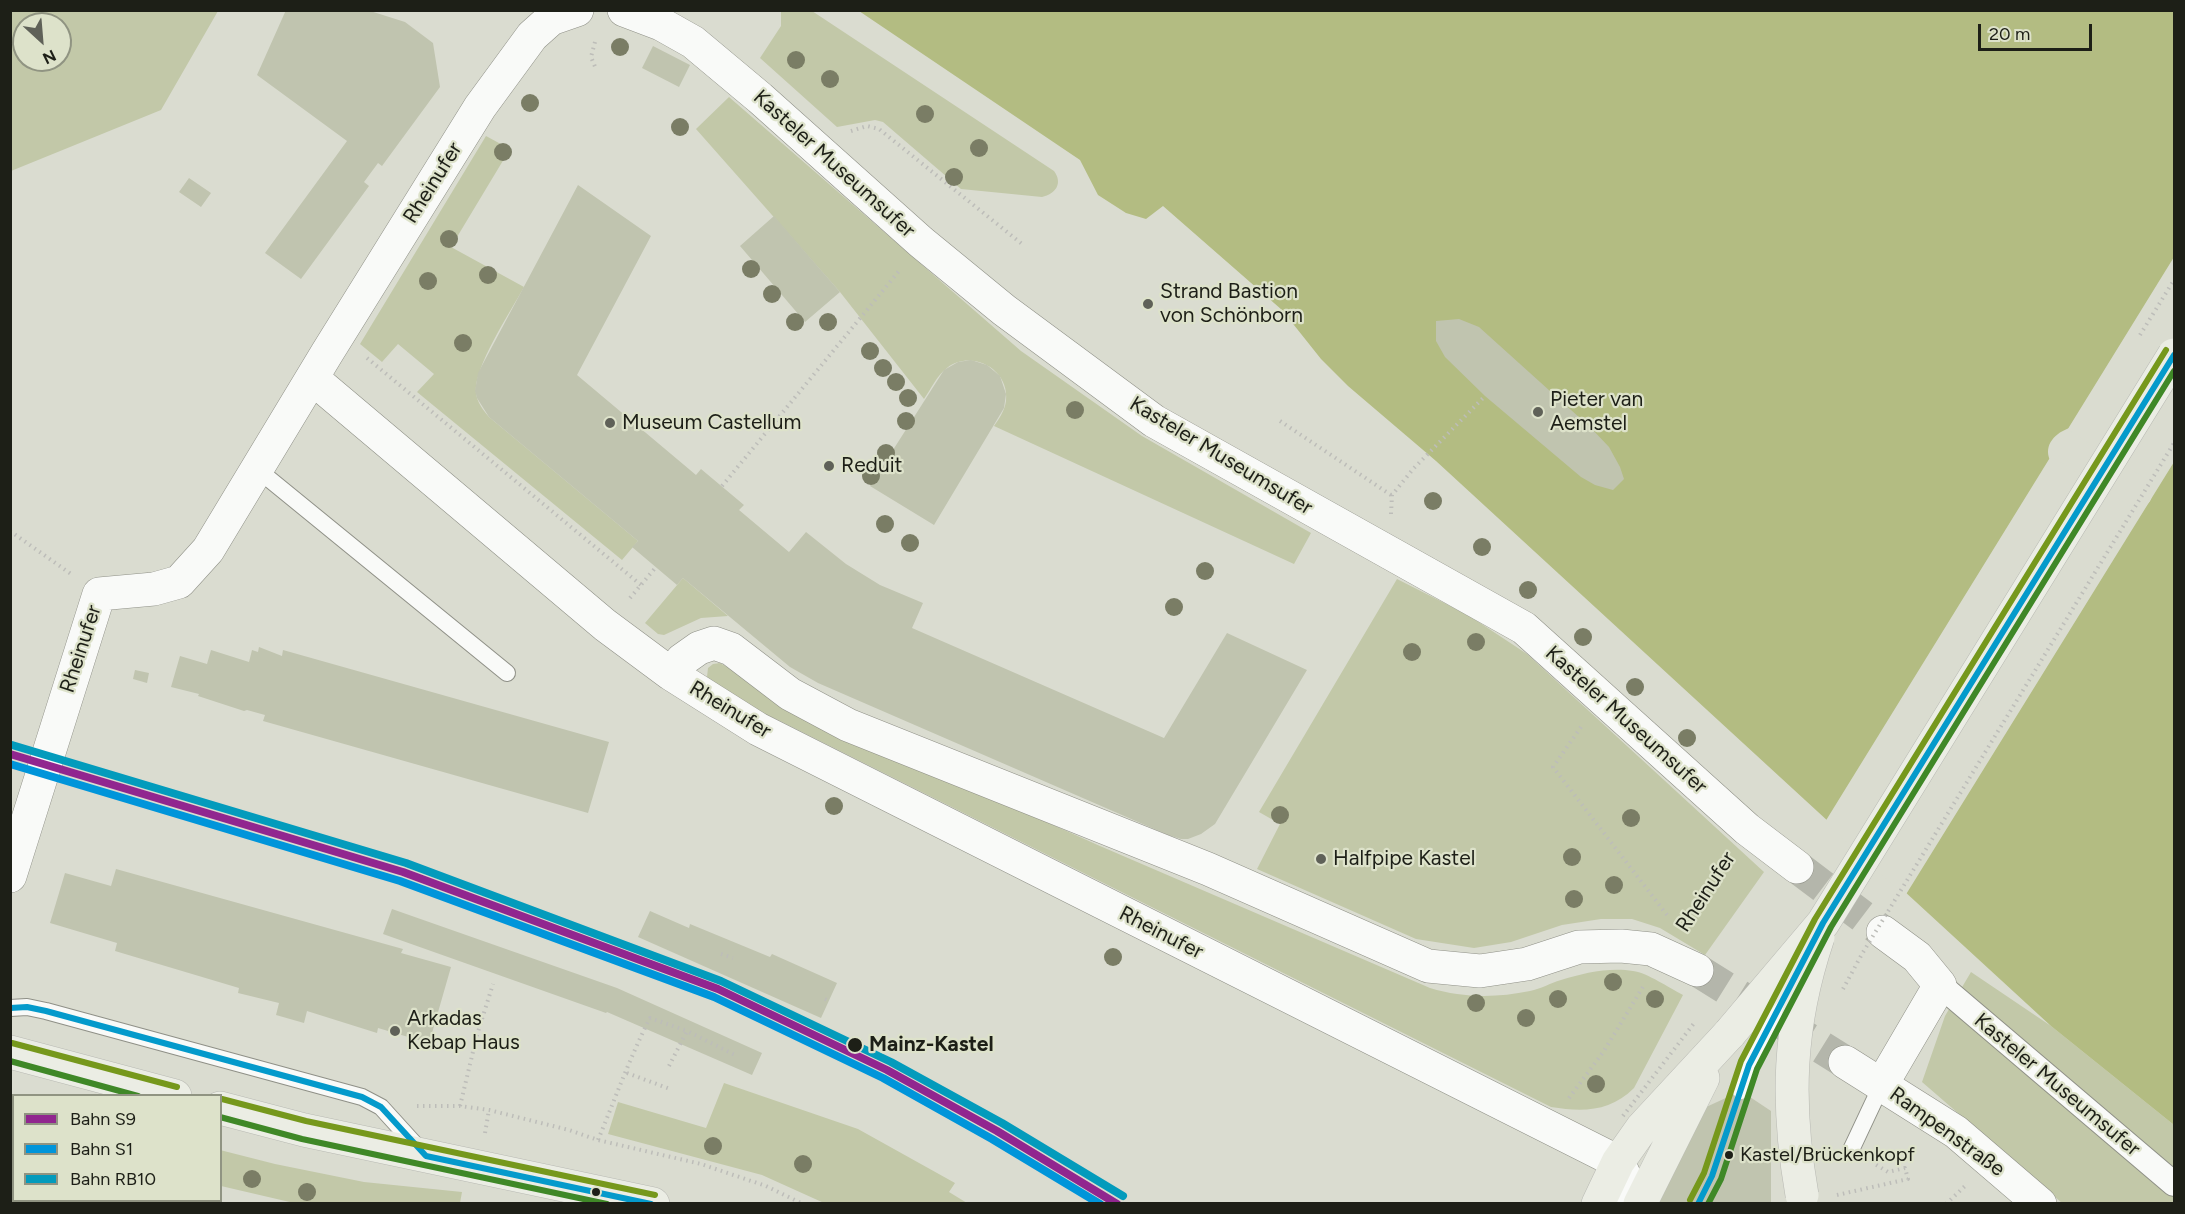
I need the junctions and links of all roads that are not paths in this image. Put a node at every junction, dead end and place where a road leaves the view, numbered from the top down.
1 (577, 10) edge
2 (624, 10) edge
3 (2175, 355) edge
4 (312, 378) junction
5 (257, 469) junction
6 (507, 673) dead end
7 (671, 674) junction
8 (13, 860) edge
9 (1797, 867) tunnel mouth
10 (1823, 923) junction
11 (1883, 932) tunnel mouth
12 (1696, 970) tunnel mouth
13 (1940, 985) junction
14 (10, 1008) edge
15 (1730, 1033) junction
16 (10, 1052) edge
17 (1845, 1062) tunnel mouth
18 (1882, 1084) junction
19 (1741, 1091) dead end
20 (171, 1094) edge
21 (222, 1109) edge
22 (1851, 1150) dead end
23 (426, 1156) junction
24 (1618, 1162) junction
25 (2175, 1184) edge
26 (1803, 1199) edge
27 (653, 1203) edge
28 (1598, 1203) edge
29 (1626, 1203) edge
30 (1640, 1203) edge
31 (2040, 1203) edge

1 - 4 street, Rheinufer
2 - 9 street, Kasteler Museumsufer
3 - 10 main road, bridge
4 - 5 street, Rheinufer
4 - 7 street, Rheinufer
5 - 6 lane
5 - 8 street, Rheinufer
7 - 12 street, Rheinufer
7 - 24 street, Rheinufer
10 - 15 main road, bridge
10 - 19 lane, bridge
10 - 26 main road, bridge
11 - 13 street, Kasteler Museumsufer
13 - 18 street
13 - 25 street, Kasteler Museumsufer
14 - 23 lane
15 - 24 main road
15 - 30 main road
16 - 20 main road
17 - 18 street
18 - 22 lane
18 - 31 street, Rampenstraße
21 - 23 main road
23 - 27 main road
24 - 28 main road
24 - 29 street

